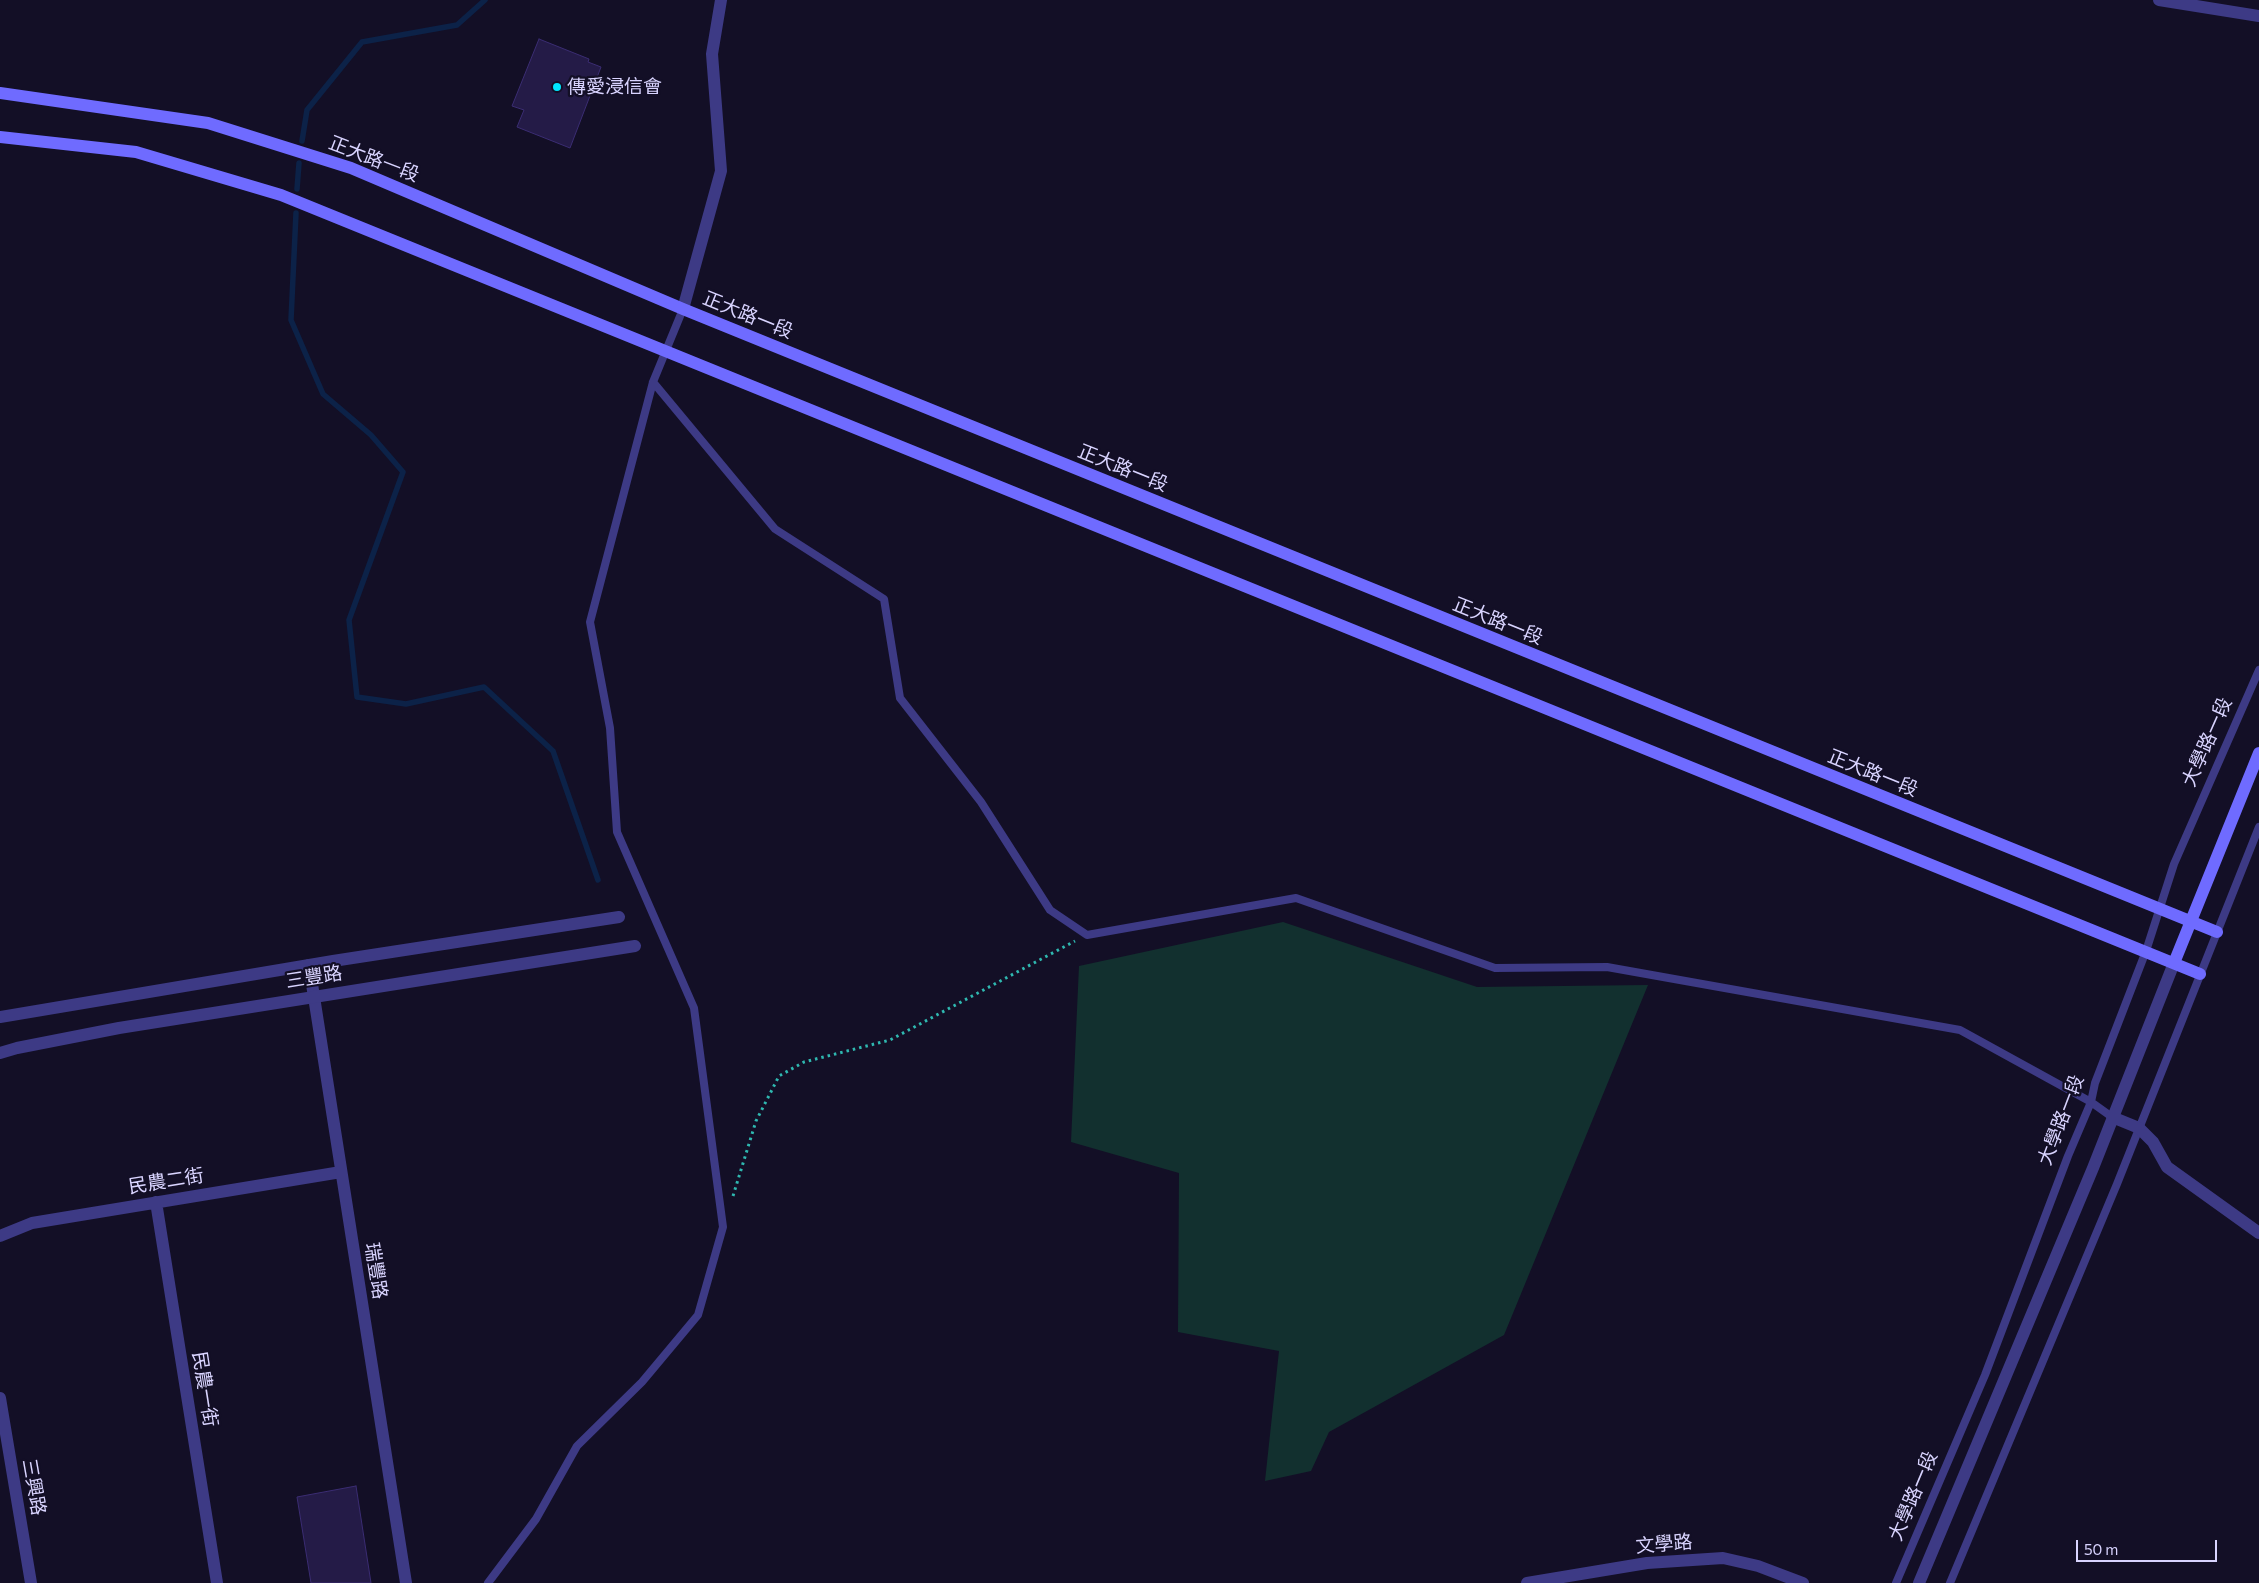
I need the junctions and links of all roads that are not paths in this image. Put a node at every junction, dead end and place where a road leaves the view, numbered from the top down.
1 (721, 0) edge
2 (2159, 0) edge
3 (2259, 16) edge
4 (0, 93) edge
5 (0, 137) edge
6 (683, 309) junction
7 (666, 352) junction
8 (653, 382) junction
9 (2259, 670) edge
10 (2259, 753) edge
11 (2259, 827) edge
12 (2160, 910) junction
13 (619, 917) dead end
14 (2190, 920) junction
15 (2217, 932) junction
16 (635, 946) dead end
17 (2146, 951) junction
18 (2174, 963) junction
19 (309, 965) junction
20 (2200, 974) junction
21 (314, 996) junction
22 (0, 1017) edge
23 (0, 1053) edge
24 (2091, 1102) junction
25 (2112, 1117) junction
26 (2139, 1128) junction
27 (341, 1172) junction
28 (156, 1202) junction
29 (2259, 1233) edge
30 (0, 1236) edge
31 (0, 1398) edge
32 (31, 1583) edge
33 (217, 1583) edge
34 (406, 1583) edge
35 (488, 1583) edge
36 (1527, 1583) edge
37 (1803, 1583) edge
38 (1896, 1583) edge
39 (1918, 1583) edge
40 (1950, 1583) edge

1 - 6 street
2 - 3 street
4 - 6 main road, 正大路一段
5 - 7 main road
6 - 7 lane
6 - 12 main road, 正大路一段
7 - 8 lane
7 - 17 main road
8 - 24 lane
8 - 35 lane
9 - 12 lane, 大學路一段
10 - 14 main road, 大學路一段
11 - 15 lane
12 - 14 main road, 正大路一段
12 - 17 lane, 大學路一段
13 - 19 street, 三豐路
14 - 15 main road, 正大路一段
14 - 18 main road, 大學路一段
15 - 20 lane
16 - 21 street, 三豐路
17 - 18 main road
17 - 24 lane, 大學路一段
18 - 20 main road
18 - 25 street, 大學路一段
19 - 21 street, 瑞豐路
19 - 22 street, 三豐路
20 - 26 lane
21 - 23 street, 三豐路
21 - 27 street, 瑞豐路
24 - 25 lane
24 - 38 lane, 大學路一段
25 - 26 street
25 - 39 street, 大學路一段
26 - 29 street
26 - 40 lane
27 - 28 street, 民農二街
27 - 34 street, 瑞豐路
28 - 30 street, 民農二街
28 - 33 street, 民農一街
31 - 32 street, 三興路
36 - 37 street, 文學路

